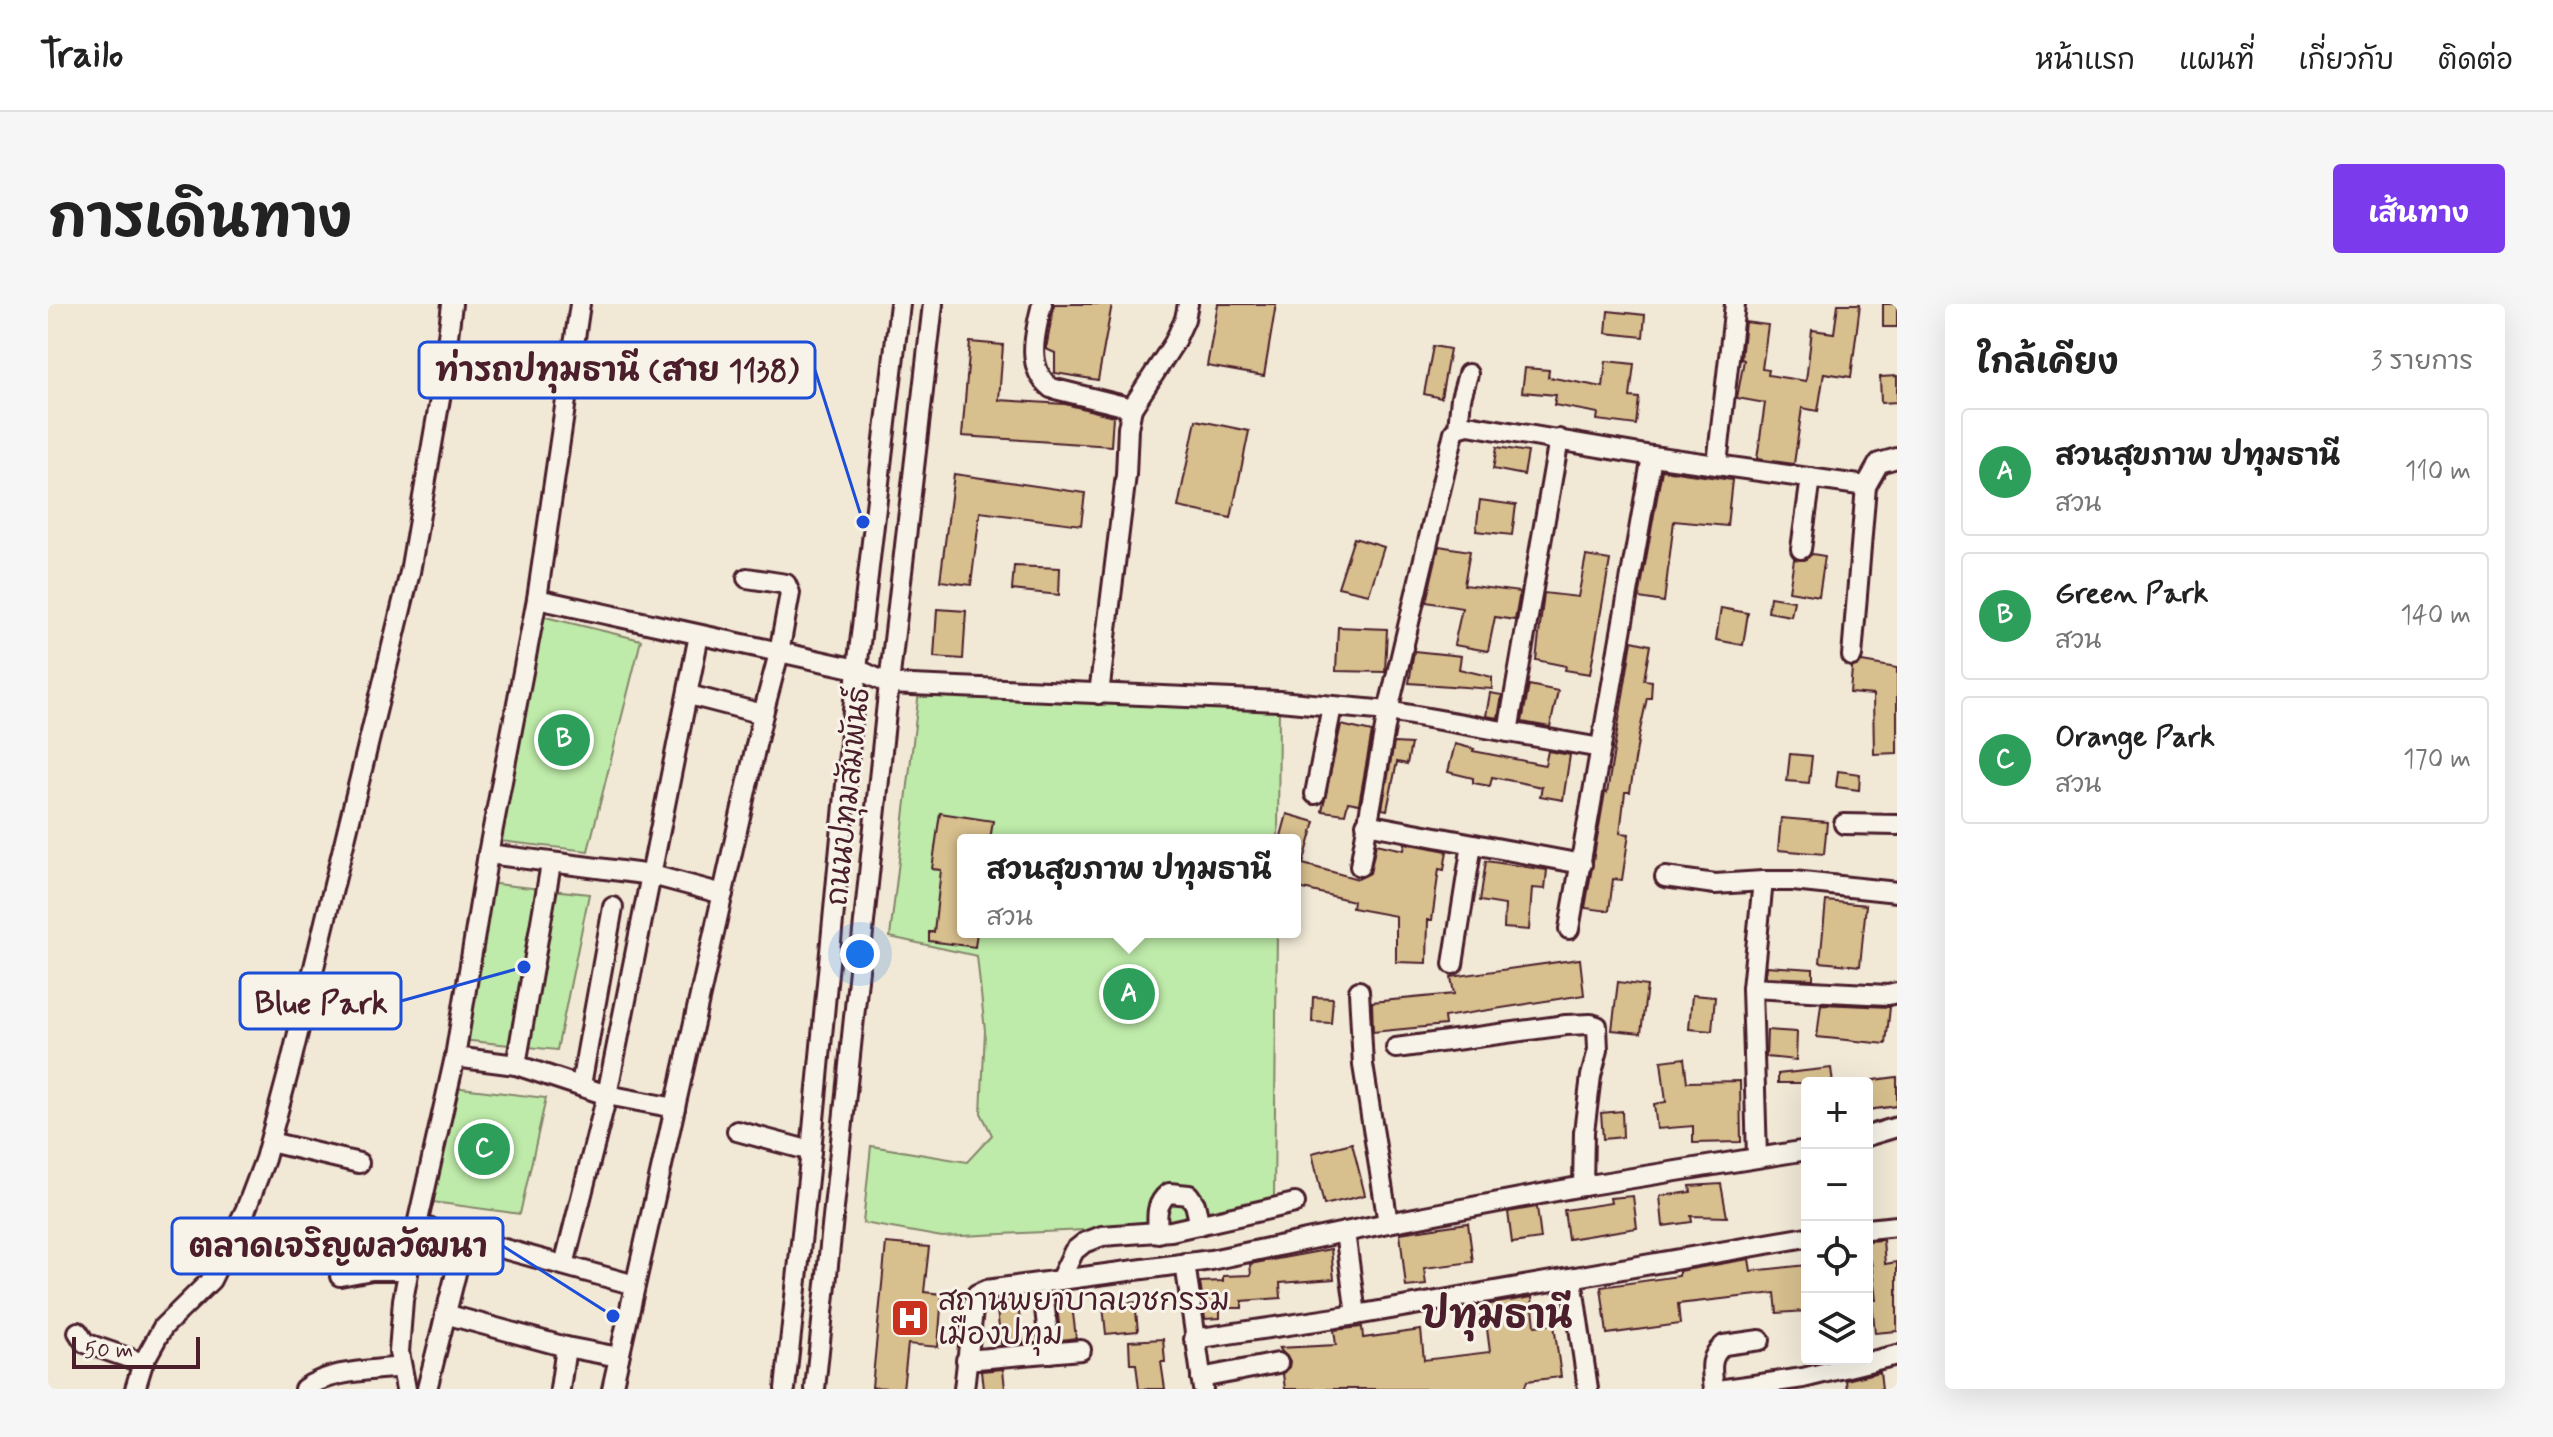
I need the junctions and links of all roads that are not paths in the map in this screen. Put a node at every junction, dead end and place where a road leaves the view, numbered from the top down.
1 (452, 304) edge
2 (580, 304) edge
3 (900, 304) edge
4 (933, 304) edge
5 (1042, 304) edge
6 (1188, 304) edge
7 (1735, 304) edge
8 (1468, 374) dead end
9 (1132, 408) junction
10 (1458, 428) junction
11 (1559, 439) junction
12 (1652, 456) junction
13 (1897, 458) edge
14 (1717, 464) junction
15 (1811, 478) junction
16 (1866, 486) junction
17 (1801, 549) dead end
18 (747, 578) dead end
19 (537, 599) junction
20 (699, 635) junction
21 (779, 653) junction
22 (1852, 656) dead end
23 (857, 669) junction
24 (889, 684) junction
25 (1099, 694) junction
26 (689, 695) junction
27 (1332, 706) junction
28 (1388, 711) junction
29 (763, 714) junction
30 (1508, 732) junction
31 (1601, 748) junction
32 (1315, 794) dead end
33 (1366, 824) junction
34 (1844, 824) dead end
35 (1897, 825) edge
36 (1472, 844) junction
37 (488, 854) junction
38 (551, 864) junction
39 (1582, 864) junction
40 (1360, 866) dead end
41 (652, 875) junction
42 (1665, 877) dead end
43 (1763, 881) junction
44 (1897, 892) edge
45 (723, 894) junction
46 (613, 907) dead end
47 (1569, 929) dead end
48 (606, 945) junction
49 (638, 948) junction
50 (1453, 964) dead end
51 (1752, 988) junction
52 (1359, 991) dead end
53 (1897, 993) edge
54 (1396, 1048) dead end
55 (455, 1057) junction
56 (516, 1065) junction
57 (581, 1085) junction
58 (607, 1095) junction
59 (675, 1108) junction
60 (1897, 1127) edge
61 (737, 1131) dead end
62 (1873, 1134) edge
63 (270, 1142) junction
64 (811, 1151) junction
65 (1801, 1151) edge
66 (1757, 1157) junction
67 (359, 1163) dead end
68 (1583, 1186) junction
69 (1295, 1203) dead end
70 (1388, 1223) junction
71 (417, 1225) junction
72 (1200, 1225) junction
73 (1897, 1226) edge
74 (1873, 1228) edge
75 (1345, 1232) junction
76 (1158, 1233) junction
77 (465, 1237) junction
78 (1801, 1238) edge
79 (1185, 1263) junction
80 (564, 1265) junction
81 (408, 1270) junction
82 (340, 1276) dead end
83 (1572, 1279) junction
84 (1060, 1280) junction
85 (635, 1285) junction
86 (1044, 1300) dead end
87 (445, 1314) junction
88 (1356, 1315) junction
89 (78, 1332) dead end
90 (1194, 1339) junction
91 (1760, 1340) dead end
92 (566, 1347) junction
93 (1081, 1350) dead end
94 (1050, 1353) junction
95 (1897, 1355) edge
96 (619, 1357) junction
97 (966, 1360) junction
98 (143, 1363) junction
99 (1278, 1363) dead end
100 (401, 1367) junction
101 (1202, 1383) edge
102 (1804, 1384) edge
103 (135, 1389) edge
104 (304, 1389) edge
105 (406, 1389) edge
106 (427, 1389) edge
107 (560, 1389) edge
108 (612, 1389) edge
109 (785, 1389) edge
110 (815, 1389) edge
111 (964, 1389) edge
112 (1588, 1389) edge
113 (1714, 1389) edge
114 (1725, 1389) edge

1 - 63 street
2 - 19 street
3 - 23 street, ถนนปทุมสัมพันธ์
4 - 24 street, ถนนปทุมสัมพันธ์
5 - 9 street
6 - 9 street
7 - 14 street
8 - 10 street
9 - 25 street
10 - 11 street
10 - 28 street
11 - 12 street
11 - 30 street
12 - 14 street
12 - 31 street
13 - 16 street
14 - 15 street
15 - 16 street
15 - 17 street
16 - 22 street
18 - 21 street
19 - 20 street
19 - 37 street
20 - 21 street
20 - 26 street
21 - 23 street
21 - 29 street
23 - 24 street
23 - 64 street, ถนนปทุมสัมพันธ์
24 - 25 street
24 - 110 street, ถนนปทุมสัมพันธ์
25 - 27 street
26 - 29 street
26 - 41 street
27 - 28 street
27 - 32 street
28 - 30 street
28 - 33 street
29 - 45 street
30 - 31 street
31 - 39 street
33 - 36 street
33 - 40 street
34 - 35 street
36 - 39 street
36 - 50 street
37 - 38 street
37 - 55 street
38 - 41 street
38 - 56 street
39 - 47 street
41 - 45 street
41 - 49 street
42 - 43 street
43 - 44 street
43 - 51 street
45 - 59 street
46 - 48 street
48 - 49 street
48 - 57 street
49 - 58 street
51 - 53 street
51 - 66 street
52 - 70 street
54 - 68 street
55 - 56 street
55 - 71 street
56 - 57 street
57 - 58 street
58 - 59 street
58 - 80 street
59 - 85 street
60 - 62 street
61 - 64 street
63 - 67 street
63 - 98 street
64 - 109 street, ถนนปทุมสัมพันธ์
65 - 66 street
66 - 68 street
68 - 70 street
69 - 72 street
70 - 75 street
71 - 77 street
71 - 81 street
72 - 76 street
72 - 76 street
73 - 74 street
75 - 79 street
75 - 88 street
76 - 84 street
77 - 80 street
77 - 87 street
78 - 83 street
79 - 84 street
79 - 90 street
80 - 85 street
81 - 82 street
81 - 100 street
83 - 88 street
83 - 112 street
84 - 97 street
85 - 96 street
86 - 94 street
87 - 92 street
87 - 106 street
88 - 90 street
89 - 98 street
90 - 101 street
91 - 113 street
92 - 96 street
92 - 107 street
93 - 94 street
94 - 97 street
95 - 102 street
96 - 108 street
97 - 111 street
98 - 103 street
99 - 101 street
100 - 104 street
100 - 105 street
102 - 114 street

